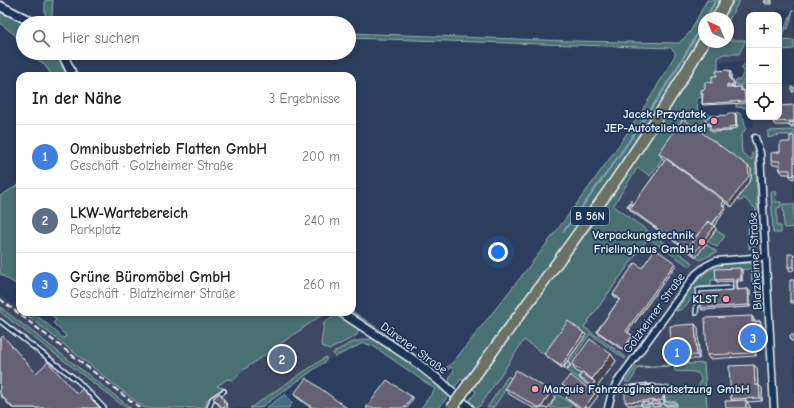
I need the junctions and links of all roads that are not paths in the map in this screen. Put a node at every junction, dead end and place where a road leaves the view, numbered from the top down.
1 (727, 0) edge
2 (0, 6) edge
3 (720, 12) edge
4 (20, 16) edge
5 (700, 48) edge
6 (65, 60) edge
7 (71, 72) edge
8 (755, 138) dead end
9 (765, 256) junction
10 (730, 288) dead end
11 (696, 313) dead end
12 (347, 316) edge
13 (0, 321) edge
14 (224, 391) dead end
15 (104, 408) edge
16 (209, 408) edge
17 (452, 408) edge
18 (469, 408) edge
19 (608, 408) edge
20 (774, 408) edge

1 - 3 main road
2 - 4 street
5 - 17 main road, B 56N, bridge
6 - 7 street
8 - 9 street, Blatzheimer Straße
9 - 19 street, Golzheimer Straße
9 - 20 street, Blatzheimer Straße
10 - 11 lane
12 - 18 street, Dürener Straße
13 - 15 lane
14 - 16 lane

